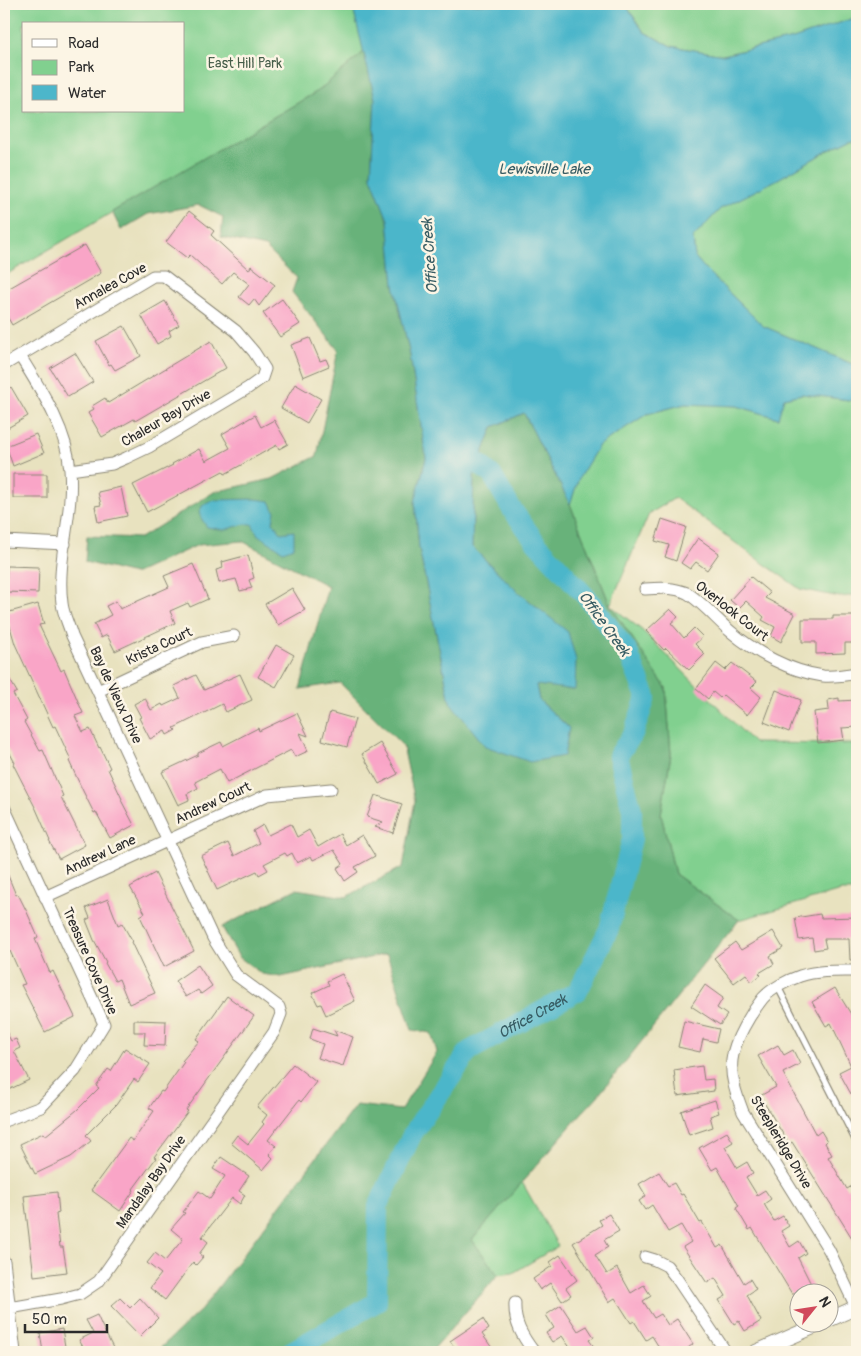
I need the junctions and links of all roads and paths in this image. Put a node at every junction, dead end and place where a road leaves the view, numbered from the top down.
1 (20, 356) junction
2 (4, 365) edge
3 (265, 370) joint
4 (70, 470) junction
5 (4, 541) edge
6 (65, 544) junction
7 (645, 589) dead end
8 (234, 636) dead end
9 (857, 673) edge
10 (98, 691) junction
11 (331, 789) dead end
12 (4, 807) edge
13 (167, 841) junction
14 (45, 897) junction
15 (857, 970) edge
16 (778, 987) junction
17 (281, 1014) joint
18 (4, 1122) edge
19 (857, 1143) edge
20 (645, 1257) dead end
21 (4, 1261) edge
22 (515, 1302) dead end
23 (857, 1307) edge
24 (7, 1308) edge
25 (838, 1316) edge
26 (797, 1334) edge
27 (15, 1352) edge
28 (534, 1352) edge
29 (726, 1352) edge
30 (756, 1352) edge

1 - 2 street, Annalea Cove
1 - 3 street, Annalea Cove
1 - 4 street, Bay de Vieux Drive
3 - 4 street, Chaleur Bay Drive
4 - 6 street, Bay de Vieux Drive
5 - 6 street
6 - 10 street, Bay de Vieux Drive
7 - 9 street, Overlook Court
8 - 10 street, Krista Court
10 - 13 street, Bay de Vieux Drive
11 - 13 street, Andrew Court
12 - 14 street, Treasure Cove Drive
13 - 14 street, Andrew Lane
13 - 17 street, Bay de Vieux Drive
14 - 18 street, Treasure Cove Drive
15 - 16 street, Steepleridge Drive
16 - 19 lane
16 - 23 street, Steepleridge Drive
17 - 24 street, Mandalay Bay Drive
20 - 29 street
21 - 24 street
22 - 28 street
23 - 25 street
24 - 27 street
26 - 30 street

